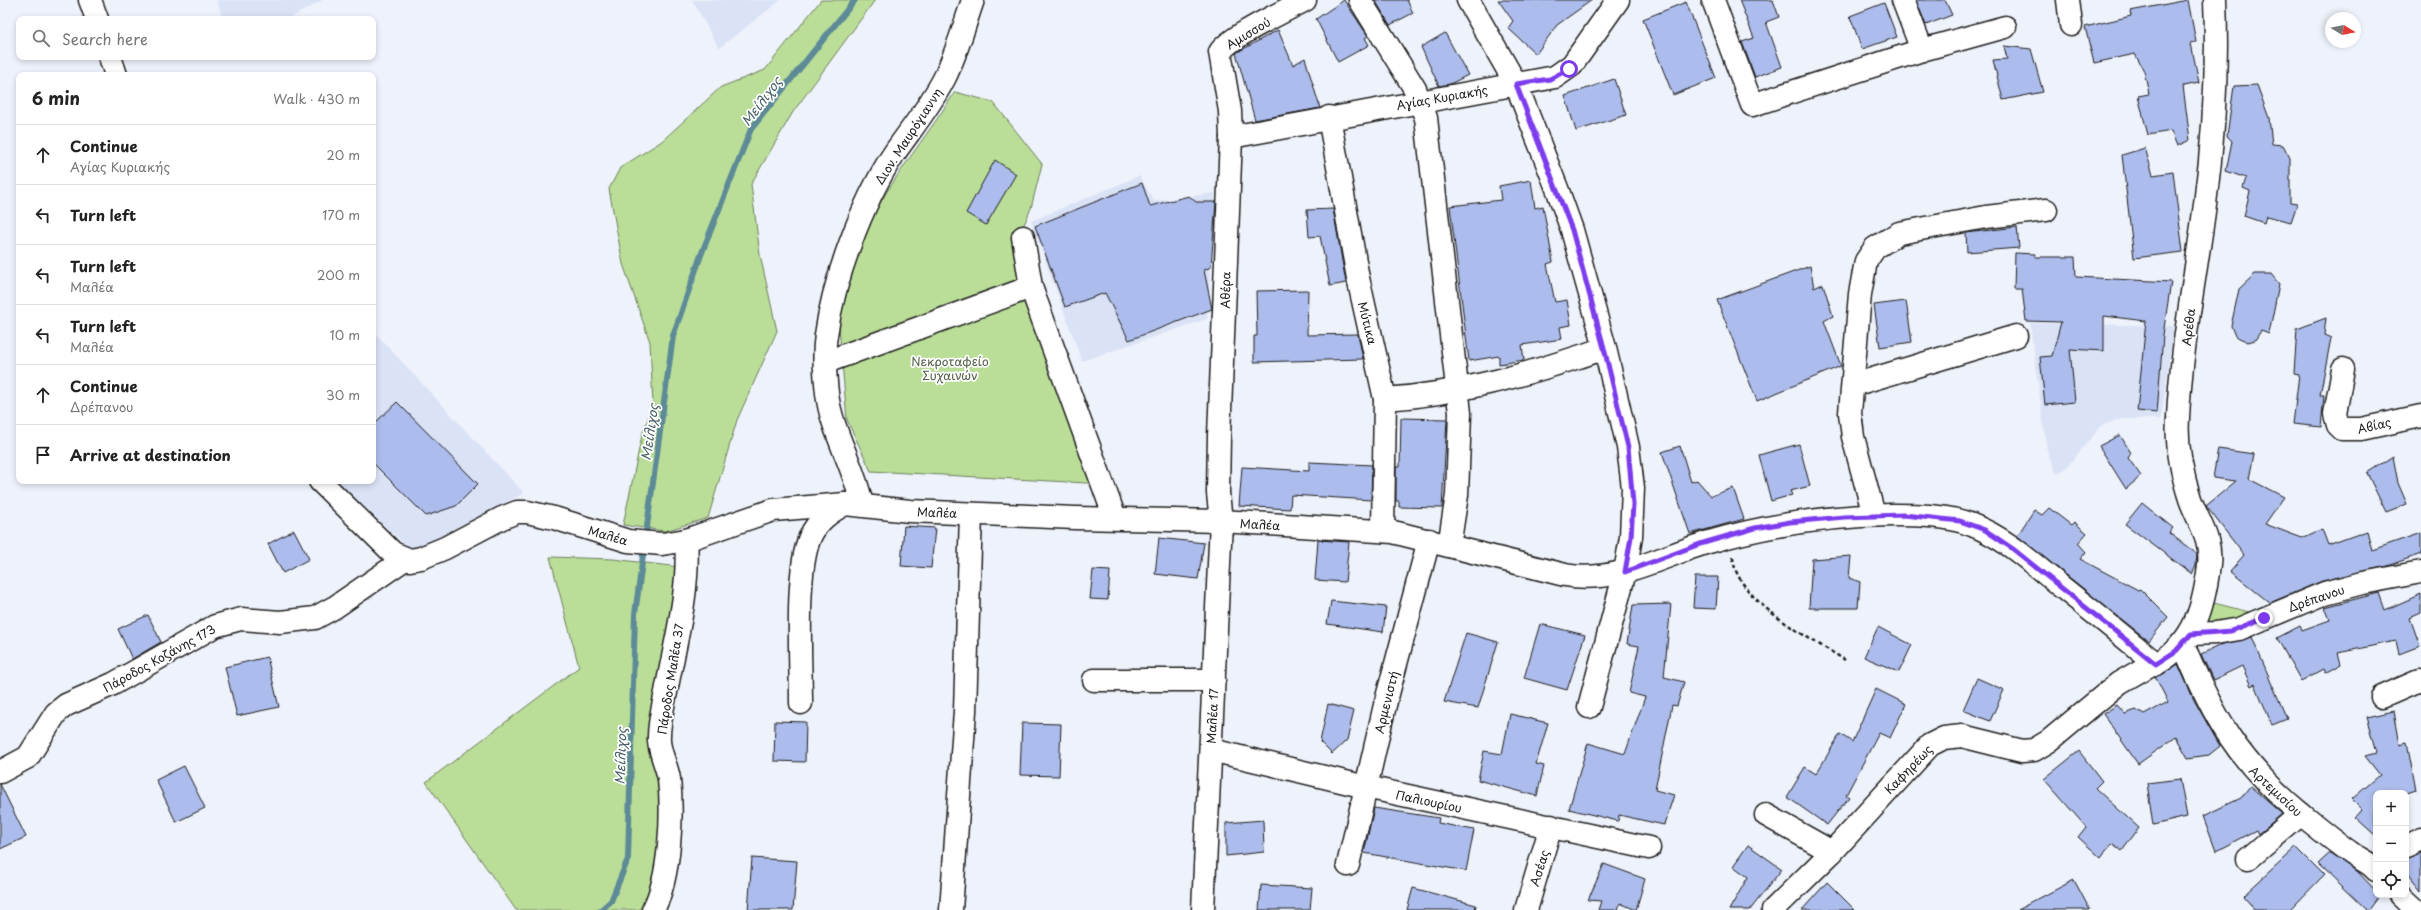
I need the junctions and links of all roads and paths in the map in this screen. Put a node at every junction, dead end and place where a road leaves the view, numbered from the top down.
1 (90, 0) edge
2 (973, 0) edge
3 (1305, 0) edge
4 (1360, 0) edge
5 (1468, 0) edge
6 (1618, 0) edge
7 (1713, 0) edge
8 (1903, 0) edge
9 (2068, 0) edge
10 (2215, 0) edge
11 (96, 16) edge
12 (2071, 26) dead end
13 (2005, 27) dead end
14 (1922, 50) junction
15 (1220, 59) joint
16 (111, 60) edge
17 (115, 72) edge
18 (1516, 84) junction
19 (1421, 101) junction
20 (1329, 118) junction
21 (1231, 137) junction
22 (2046, 210) dead end
23 (1024, 237) dead end
24 (1031, 286) junction
25 (2016, 336) dead end
26 (1604, 348) junction
27 (826, 362) junction
28 (2343, 369) dead end
29 (1853, 385) junction
30 (1458, 390) junction
31 (1385, 399) junction
32 (2421, 416) edge
33 (323, 484) edge
34 (853, 504) junction
35 (971, 514) junction
36 (1874, 515) junction
37 (1115, 518) junction
38 (1221, 521) junction
39 (1383, 531) junction
40 (1734, 534) junction
41 (686, 540) junction
42 (1429, 540) junction
43 (1449, 546) junction
44 (405, 559) junction
45 (1625, 572) junction
46 (2421, 572) edge
47 (2187, 639) junction
48 (2150, 658) junction
49 (1845, 660) dead end
50 (1094, 680) dead end
51 (1214, 680) junction
52 (2421, 680) edge
53 (2382, 697) dead end
54 (801, 703) dead end
55 (1589, 707) dead end
56 (1211, 750) junction
57 (0, 772) edge
58 (1366, 787) junction
59 (2301, 814) junction
60 (1766, 815) dead end
61 (1551, 826) junction
62 (2421, 839) edge
63 (2409, 845) edge
64 (1649, 848) dead end
65 (1832, 852) junction
66 (2248, 859) dead end
67 (1348, 865) dead end
68 (2373, 865) edge
69 (2403, 898) edge
70 (653, 910) edge
71 (951, 910) edge
72 (1204, 910) edge
73 (1526, 910) edge
74 (1773, 910) edge
75 (2416, 910) edge

1 - 11 street
2 - 27 street, Διον. Μαυρόγιαννη
3 - 15 street, Αμισσού
4 - 19 street
5 - 18 street
6 - 18 street, Αγίας Κυριακής
7 - 14 street
8 - 14 street
9 - 12 street
10 - 47 street, Αρέθα
13 - 14 street
15 - 21 street, Αθέρα
16 - 17 street
18 - 19 street, Αγίας Κυριακής
18 - 26 street
19 - 20 street, Αγίας Κυριακής
19 - 30 street
20 - 21 street, Αγίας Κυριακής
20 - 31 street, Μύτικα
21 - 38 street, Αθέρα
22 - 29 street
23 - 24 street
24 - 27 street
24 - 37 street
25 - 29 street
26 - 30 street
26 - 45 street
27 - 34 street, Διον. Μαυρόγιαννη
28 - 32 street, Αβίας
29 - 36 street
30 - 31 street
30 - 43 street
31 - 39 street, Μύτικα
33 - 44 street
34 - 35 street, Μαλέα
34 - 41 street, Μαλέα
34 - 54 street
35 - 37 street, Μαλέα
35 - 71 street
36 - 40 street, Μαλέα
36 - 48 street, Μαλέα
37 - 38 street, Μαλέα
38 - 39 street, Μαλέα
38 - 51 street, Μαλέα 17
39 - 42 street, Μαλέα
40 - 45 street, Μαλέα
40 - 49 path
41 - 44 street, Μαλέα
41 - 70 street, Πάροδος Μαλέα 37
42 - 43 street, Μαλέα
42 - 58 street, Αρμενιστή
43 - 45 street, Μαλέα
44 - 57 street, Πάροδος Κοζάνης 173
45 - 55 street
46 - 47 street, Δρέπανου
47 - 48 street
47 - 59 street, Αρτεμισίου
48 - 65 street, Καφηρέως
50 - 51 street
51 - 56 street, Μαλέα 17
52 - 53 street
56 - 58 street, Παλιουρίου
56 - 72 street, Μαλέα 17
58 - 61 street, Παλιουρίου
58 - 67 street, Αρμενιστή
59 - 66 street
59 - 68 street, Αρτεμισίου
60 - 65 street
61 - 64 street, Παλιουρίου
61 - 73 street, Ασέας
62 - 63 street
65 - 74 street, Καφηρέως
69 - 75 street

